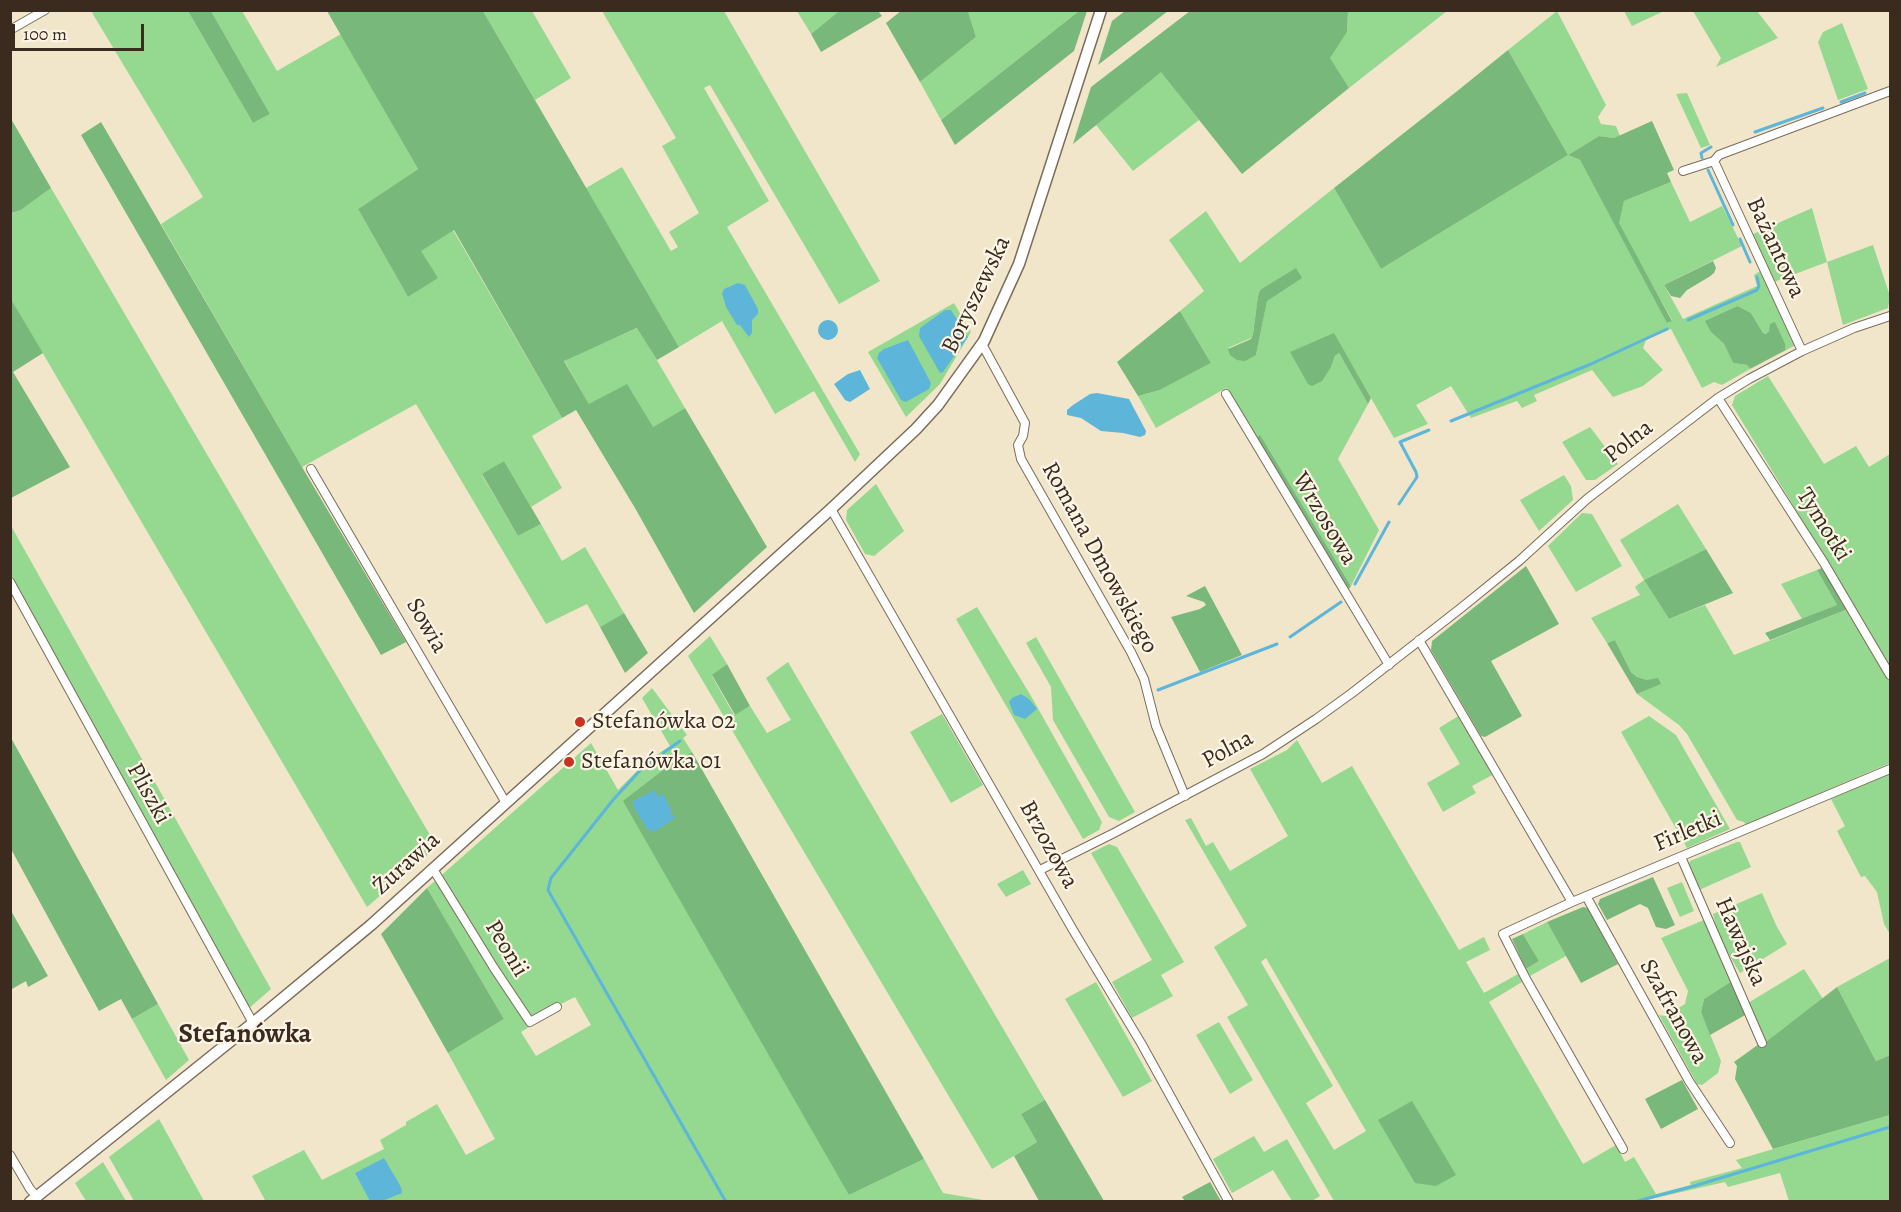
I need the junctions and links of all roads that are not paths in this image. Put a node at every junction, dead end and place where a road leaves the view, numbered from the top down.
1 (45, 10) edge
2 (1101, 10) edge
3 (10, 30) edge
4 (1890, 91) edge
5 (1714, 161) junction
6 (1683, 171) dead end
7 (1890, 316) edge
8 (982, 344) junction
9 (1803, 351) junction
10 (1226, 394) dead end
11 (1718, 398) junction
12 (311, 469) dead end
13 (831, 509) junction
14 (796, 540) joint
15 (10, 582) edge
16 (1419, 640) junction
17 (1389, 665) junction
18 (1890, 675) edge
19 (1890, 769) edge
20 (1185, 796) junction
21 (506, 803) junction
22 (1681, 857) junction
23 (433, 869) junction
24 (1040, 870) junction
25 (1586, 896) junction
26 (1572, 902) junction
27 (557, 1007) dead end
28 (253, 1023) junction
29 (1762, 1043) dead end
30 (1730, 1143) dead end
31 (1623, 1149) dead end
32 (10, 1155) edge
33 (33, 1199) edge
34 (1229, 1202) edge

1 - 3 street
2 - 8 main road, Boryszewska
4 - 5 street
5 - 6 street
5 - 9 street, Bażantowa
7 - 9 street, Polna
8 - 13 main road, Boryszewska
8 - 20 street, Romana Dmowskiego
9 - 11 street, Polna
10 - 17 street, Wrzosowa
11 - 16 street, Polna
11 - 18 street, Tymotki
12 - 21 street, Sowia
13 - 14 main road, Boryszewska
13 - 24 street, Brzozowa
14 - 21 main road, Żurawia
15 - 28 street, Pliszki
16 - 17 street, Polna
16 - 26 street
17 - 20 street, Polna
19 - 22 street, Firletki
20 - 24 street, Polna
21 - 23 main road, Żurawia
22 - 25 street, Firletki
22 - 29 street, Hawajska
23 - 27 street, Peonii
23 - 28 main road, Żurawia
24 - 34 street, Brzozowa
25 - 26 street, Firletki
25 - 30 street, Szafranowa
26 - 31 street, Firletki
28 - 33 main road, Żurawia
32 - 33 street

